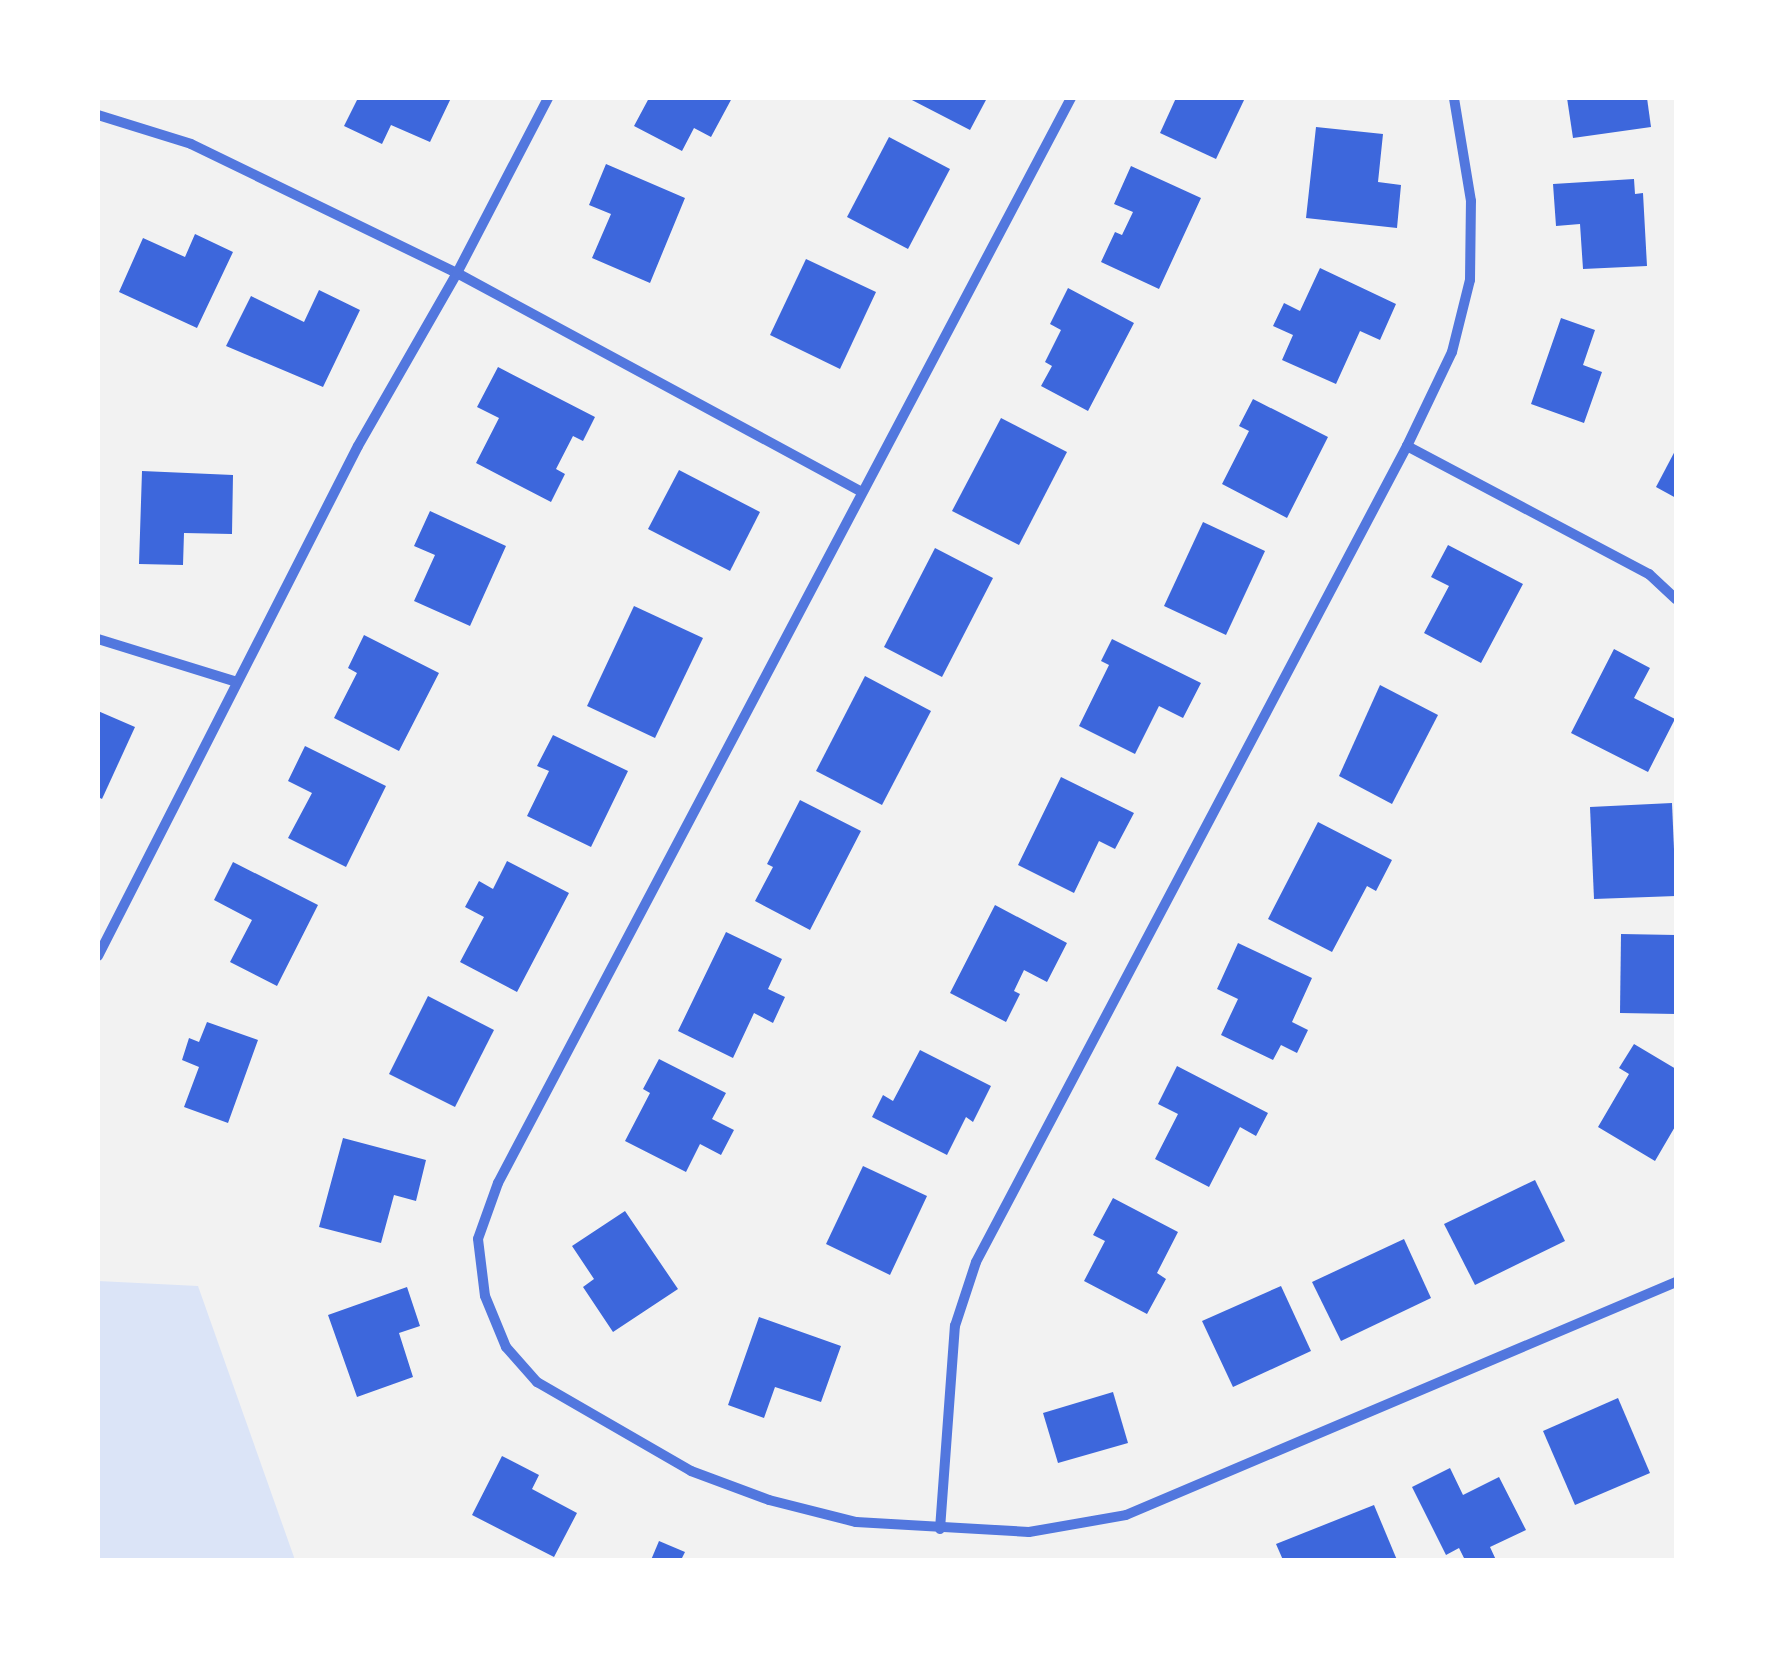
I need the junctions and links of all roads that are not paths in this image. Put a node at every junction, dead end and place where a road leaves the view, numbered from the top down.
1 (548, 98) edge
2 (1071, 98) edge
3 (1454, 98) edge
4 (98, 115) edge
5 (457, 273) junction
6 (1407, 446) junction
7 (862, 492) junction
8 (1676, 598) edge
9 (98, 639) edge
10 (237, 682) junction
11 (98, 956) edge
12 (1676, 1282) edge
13 (940, 1529) junction

1 - 5 street
2 - 7 street
3 - 6 street
4 - 5 street
5 - 7 street
5 - 10 street
6 - 8 street
6 - 13 street
7 - 13 street
9 - 10 street
10 - 11 street
12 - 13 street

